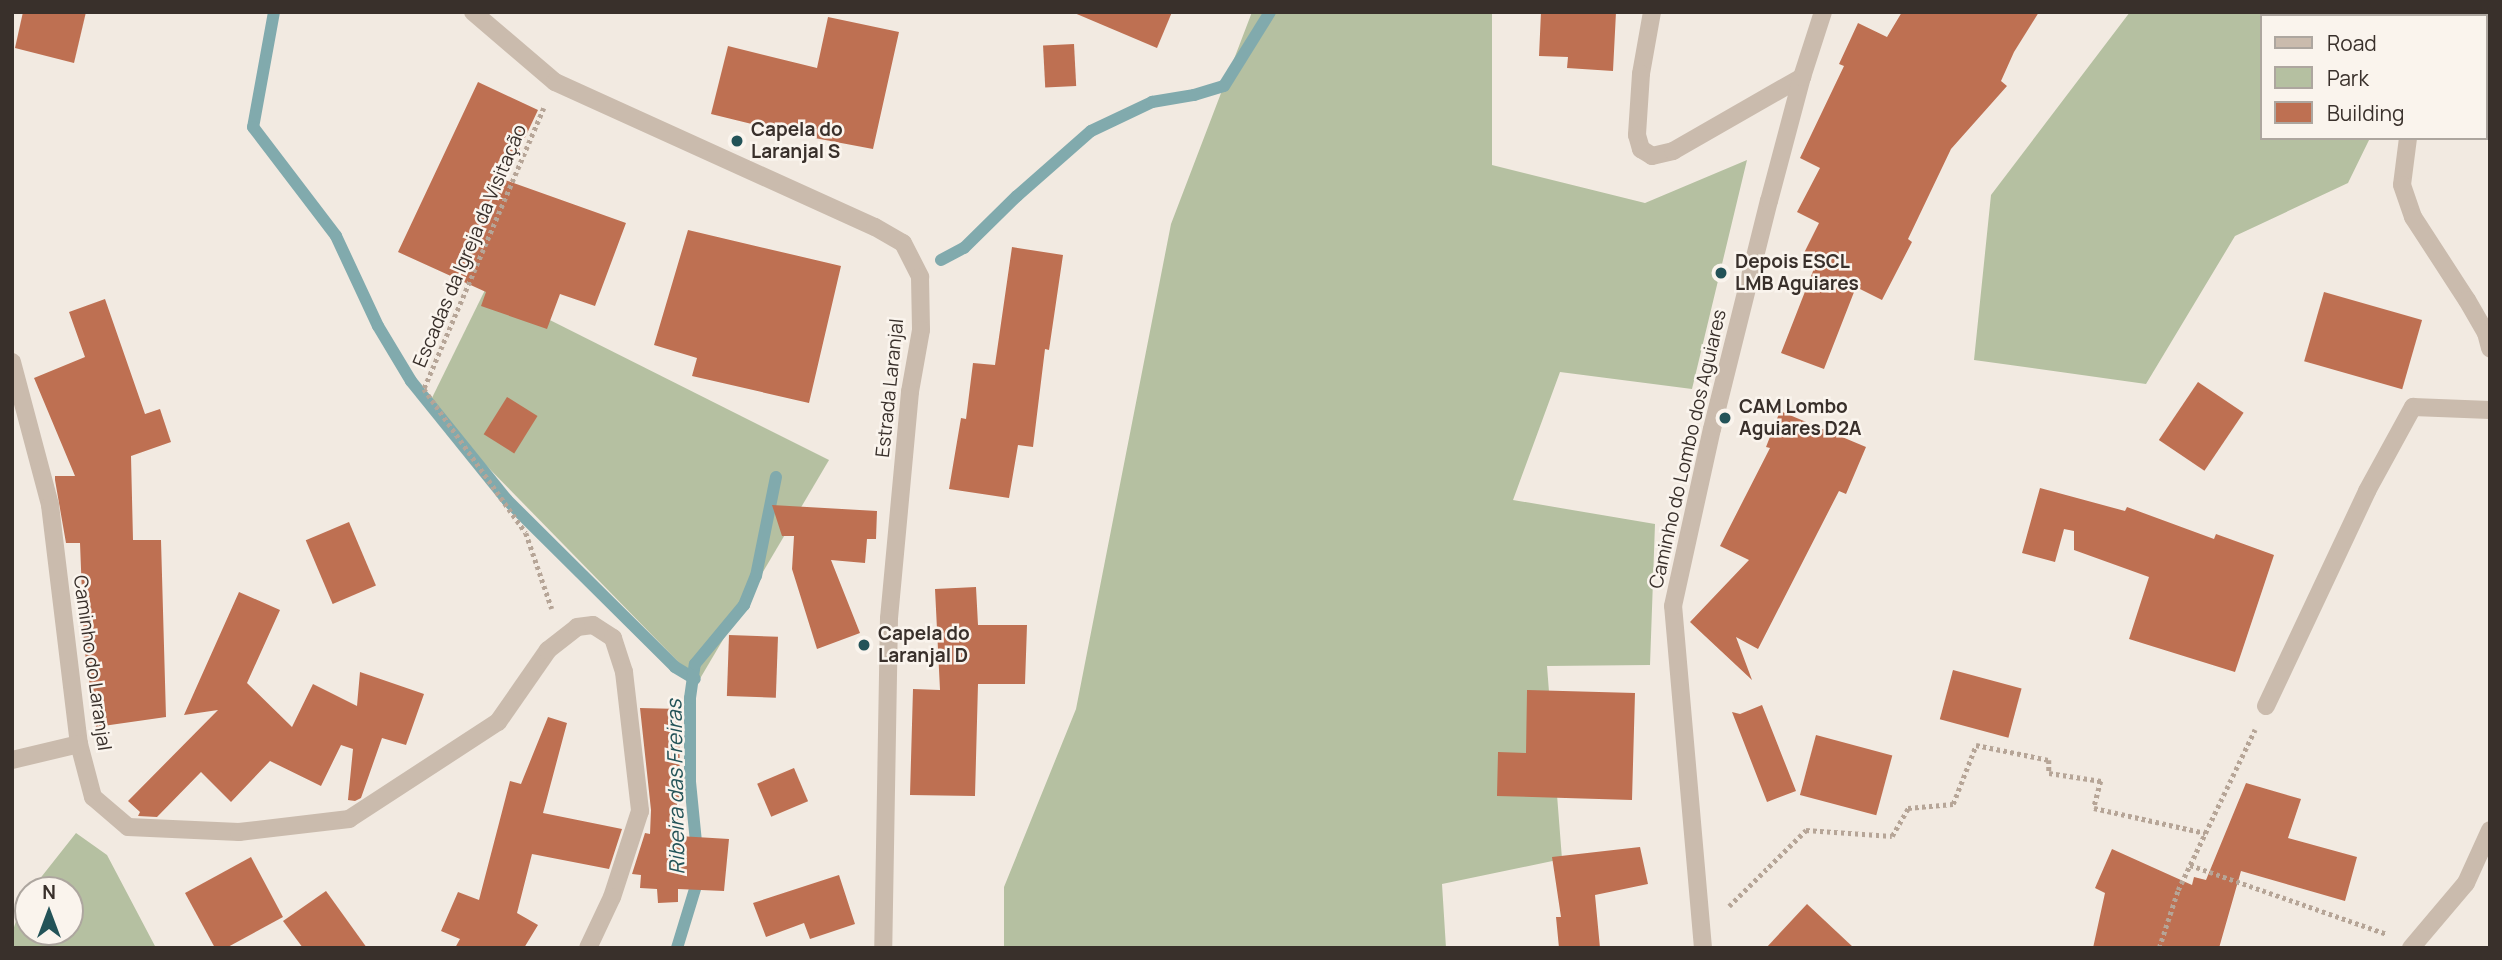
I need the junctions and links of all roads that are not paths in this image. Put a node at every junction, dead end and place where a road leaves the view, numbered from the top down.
1 (473, 12) edge
2 (1652, 12) edge
3 (1823, 12) edge
4 (1802, 77) junction
5 (2408, 140) edge
6 (2490, 348) edge
7 (12, 362) edge
8 (2490, 410) edge
9 (2266, 706) road end
10 (79, 744) junction
11 (12, 760) edge
12 (2490, 830) edge
13 (1702, 941) edge
14 (2413, 946) edge
15 (588, 948) edge
16 (883, 948) edge

1 - 16 street, Estrada Laranjal
2 - 4 street
3 - 4 street, Caminho do Lombo dos Aguiares
4 - 13 street, Caminho do Lombo dos Aguiares
5 - 6 street
7 - 10 street, Caminho do Laranjal
8 - 9 street
10 - 11 street
10 - 15 street, Caminho do Laranjal
12 - 14 street

